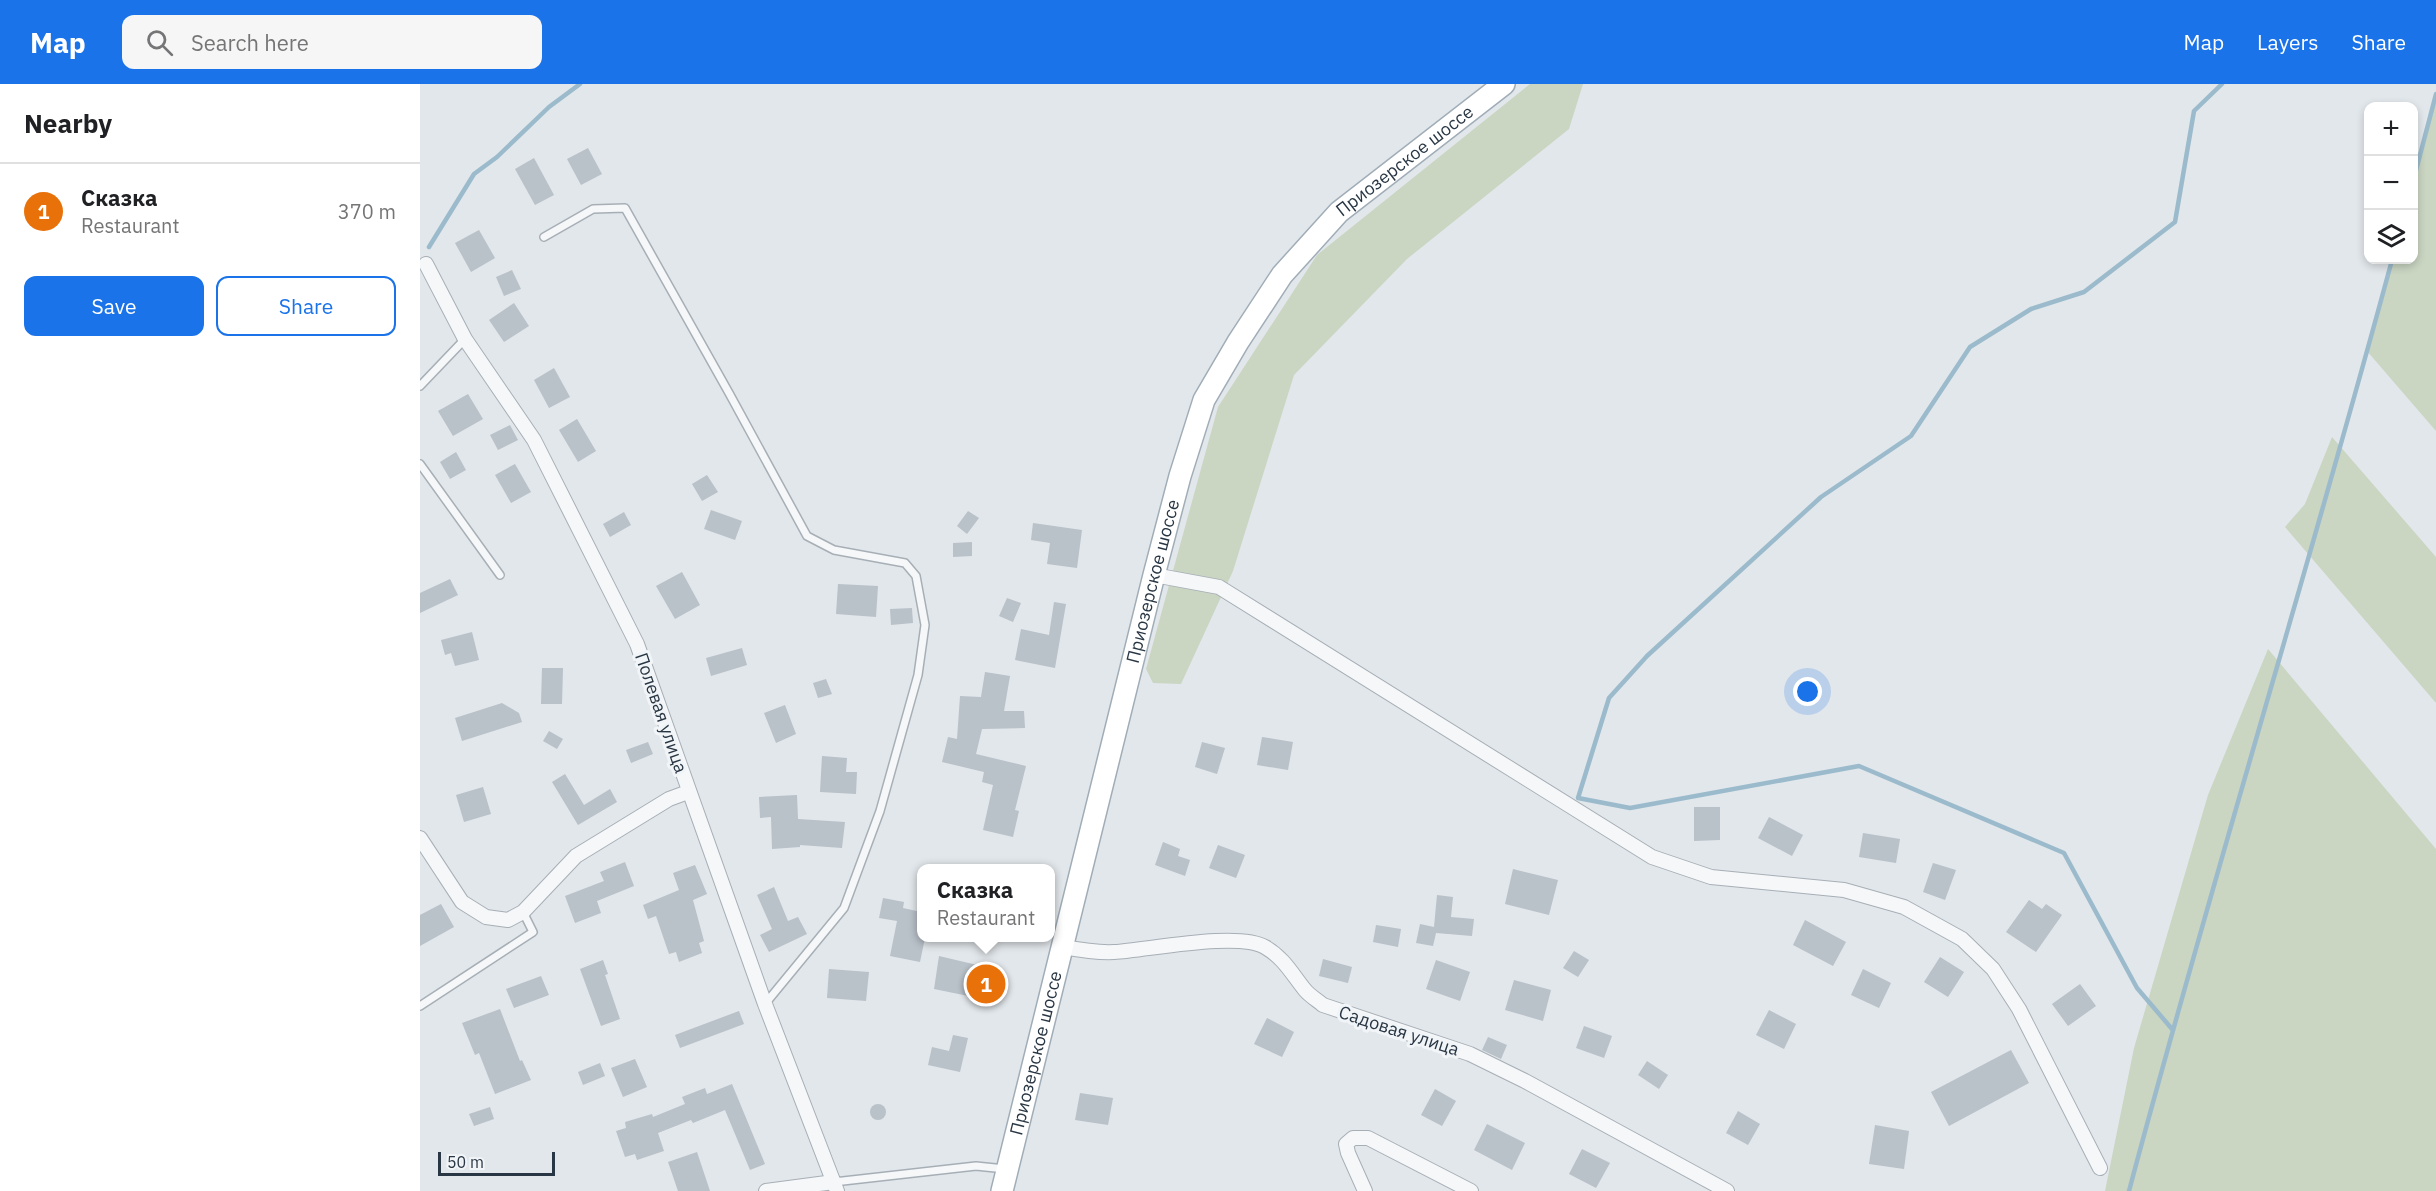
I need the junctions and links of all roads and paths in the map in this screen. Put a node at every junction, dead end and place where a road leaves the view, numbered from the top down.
1 (1504, 84) edge
2 (544, 237) dead end
3 (426, 264) dead end
4 (465, 339) junction
5 (420, 386) edge
6 (420, 464) edge
7 (500, 575) dead end
8 (1154, 575) junction
9 (688, 792) junction
10 (420, 838) edge
11 (523, 912) junction
12 (1064, 947) junction
13 (765, 1004) junction
14 (420, 1006) edge
15 (2100, 1168) dead end
16 (1008, 1169) junction
17 (835, 1186) edge
18 (766, 1191) edge
19 (1002, 1191) edge
20 (1365, 1191) edge
21 (1471, 1191) edge
22 (1727, 1191) edge

1 - 8 main road, Приозерское шоссе
2 - 13 lane
3 - 4 street, Полевая улица
4 - 5 lane
4 - 9 street, Полевая улица
6 - 7 lane
8 - 12 main road, Приозерское шоссе
8 - 15 street
9 - 11 street
9 - 13 street, Полевая улица
10 - 11 street
11 - 14 lane
12 - 16 main road, Приозерское шоссе
12 - 22 street, Садовая улица
13 - 17 street, Полевая улица
16 - 17 lane
16 - 19 main road, Приозерское шоссе
17 - 18 street
20 - 21 street

